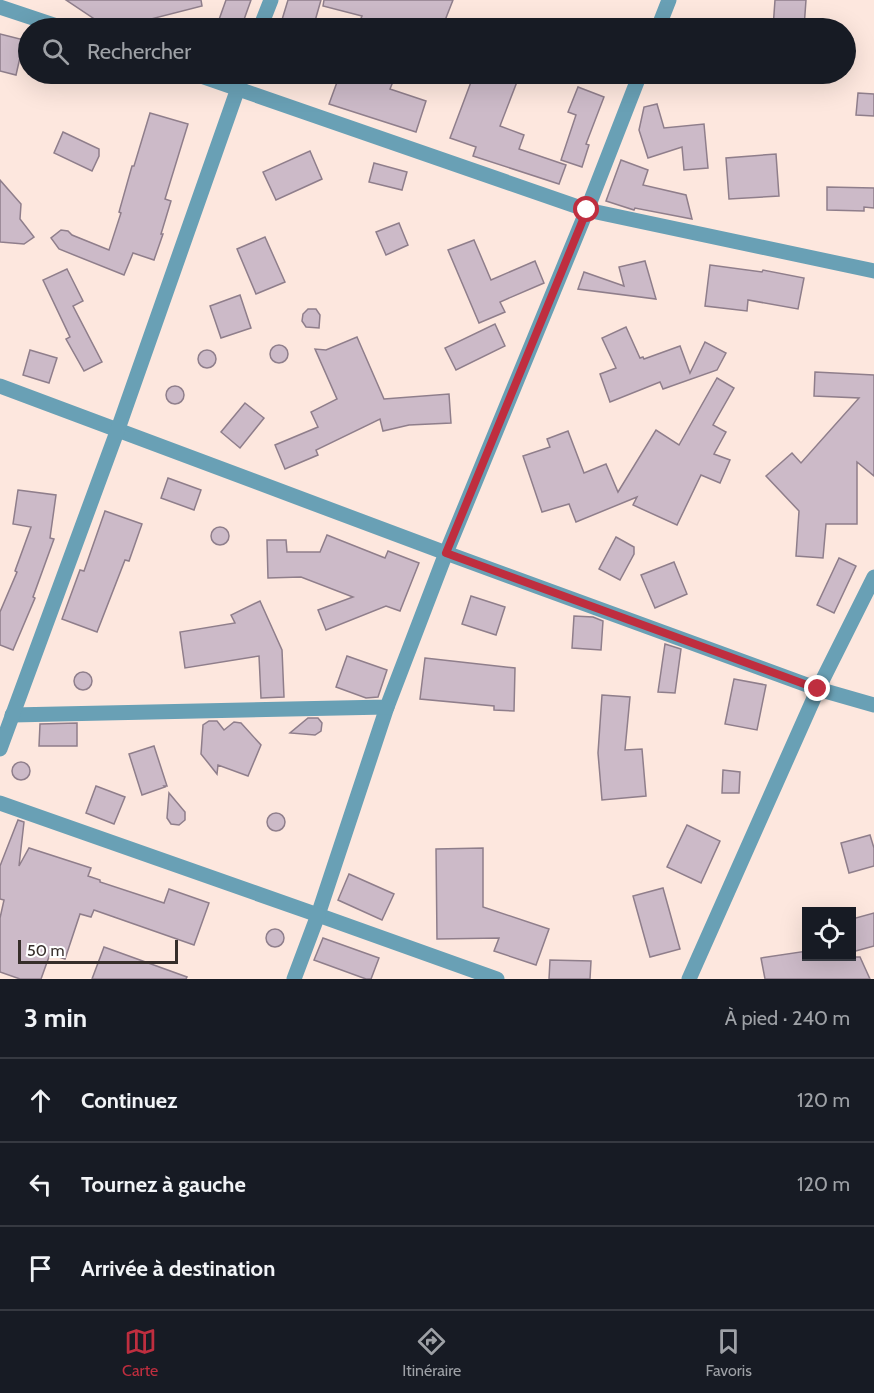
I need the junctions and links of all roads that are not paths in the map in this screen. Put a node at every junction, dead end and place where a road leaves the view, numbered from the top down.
1 (271, 0) edge
2 (669, 0) edge
3 (0, 7) edge
4 (33, 18) edge
5 (264, 18) edge
6 (662, 18) edge
7 (239, 84) edge
8 (248, 84) edge
9 (636, 84) edge
10 (587, 210) junction
11 (874, 271) edge
12 (0, 386) edge
13 (118, 429) junction
14 (446, 553) junction
15 (874, 577) edge
16 (818, 689) junction
17 (874, 705) edge
18 (387, 707) junction
19 (12, 715) junction
20 (0, 749) edge
21 (0, 803) edge
22 (318, 915) junction
23 (294, 979) edge
24 (497, 979) edge
25 (689, 979) edge

1 - 5 street
2 - 6 street
3 - 4 street
7 - 13 street
8 - 10 street
9 - 10 street
10 - 11 street
10 - 14 street
12 - 13 street
13 - 14 street
13 - 19 street
14 - 16 street
14 - 18 street
15 - 16 street
16 - 17 street
16 - 25 street
18 - 19 street
18 - 22 street
19 - 20 street
21 - 22 street
22 - 23 street
22 - 24 street

